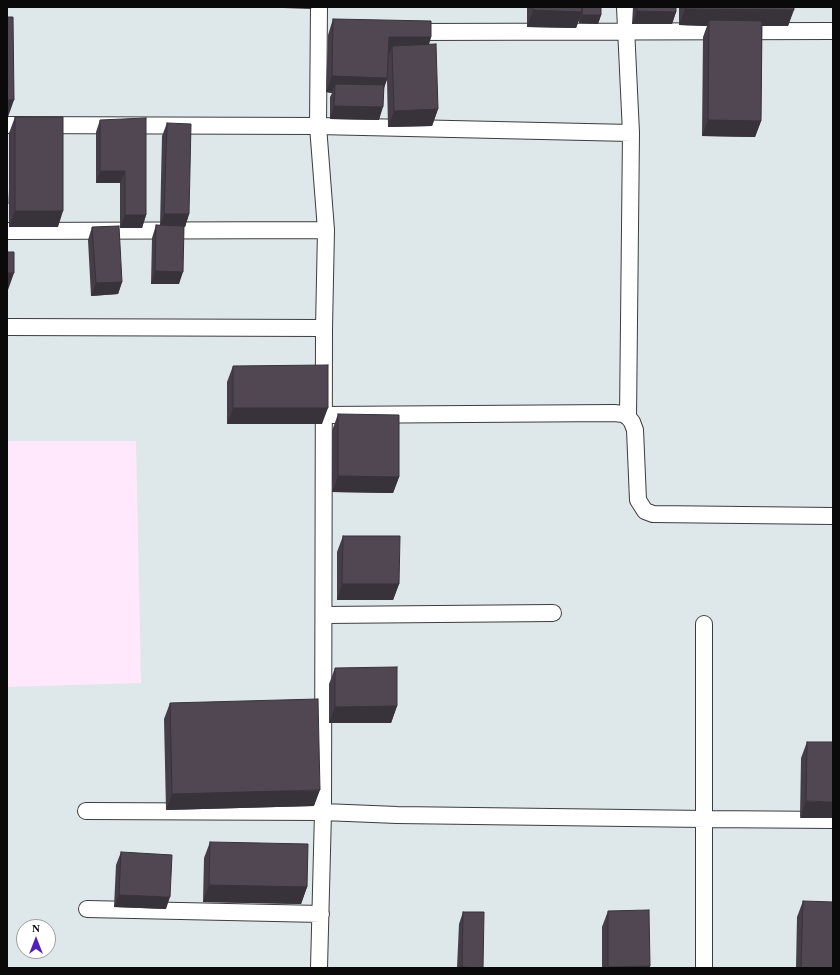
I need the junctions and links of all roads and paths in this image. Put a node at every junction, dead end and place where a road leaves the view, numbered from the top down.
1 (319, 7) edge
2 (625, 7) edge
3 (626, 31) junction
4 (833, 31) edge
5 (397, 32) edge
6 (7, 125) edge
7 (318, 126) junction
8 (631, 133) junction
9 (326, 230) junction
10 (7, 231) edge
11 (7, 327) edge
12 (324, 328) junction
13 (325, 415) junction
14 (628, 417) junction
15 (833, 516) edge
16 (553, 613) dead end
17 (324, 615) junction
18 (704, 624) dead end
19 (86, 811) dead end
20 (323, 812) junction
21 (705, 819) junction
22 (833, 820) edge
23 (87, 909) dead end
24 (321, 914) junction
25 (319, 968) edge
26 (704, 968) edge

1 - 7 lane
2 - 3 lane
3 - 4 lane
3 - 5 lane
3 - 8 lane
6 - 7 lane
7 - 8 lane
7 - 9 lane
8 - 14 lane
9 - 10 lane
9 - 12 lane
11 - 12 lane
12 - 13 lane
13 - 14 lane
13 - 17 lane
14 - 15 lane
16 - 17 lane
17 - 20 lane
18 - 21 lane
19 - 20 lane
20 - 21 lane
20 - 24 lane
21 - 22 lane
21 - 26 lane
23 - 24 lane
24 - 25 lane

